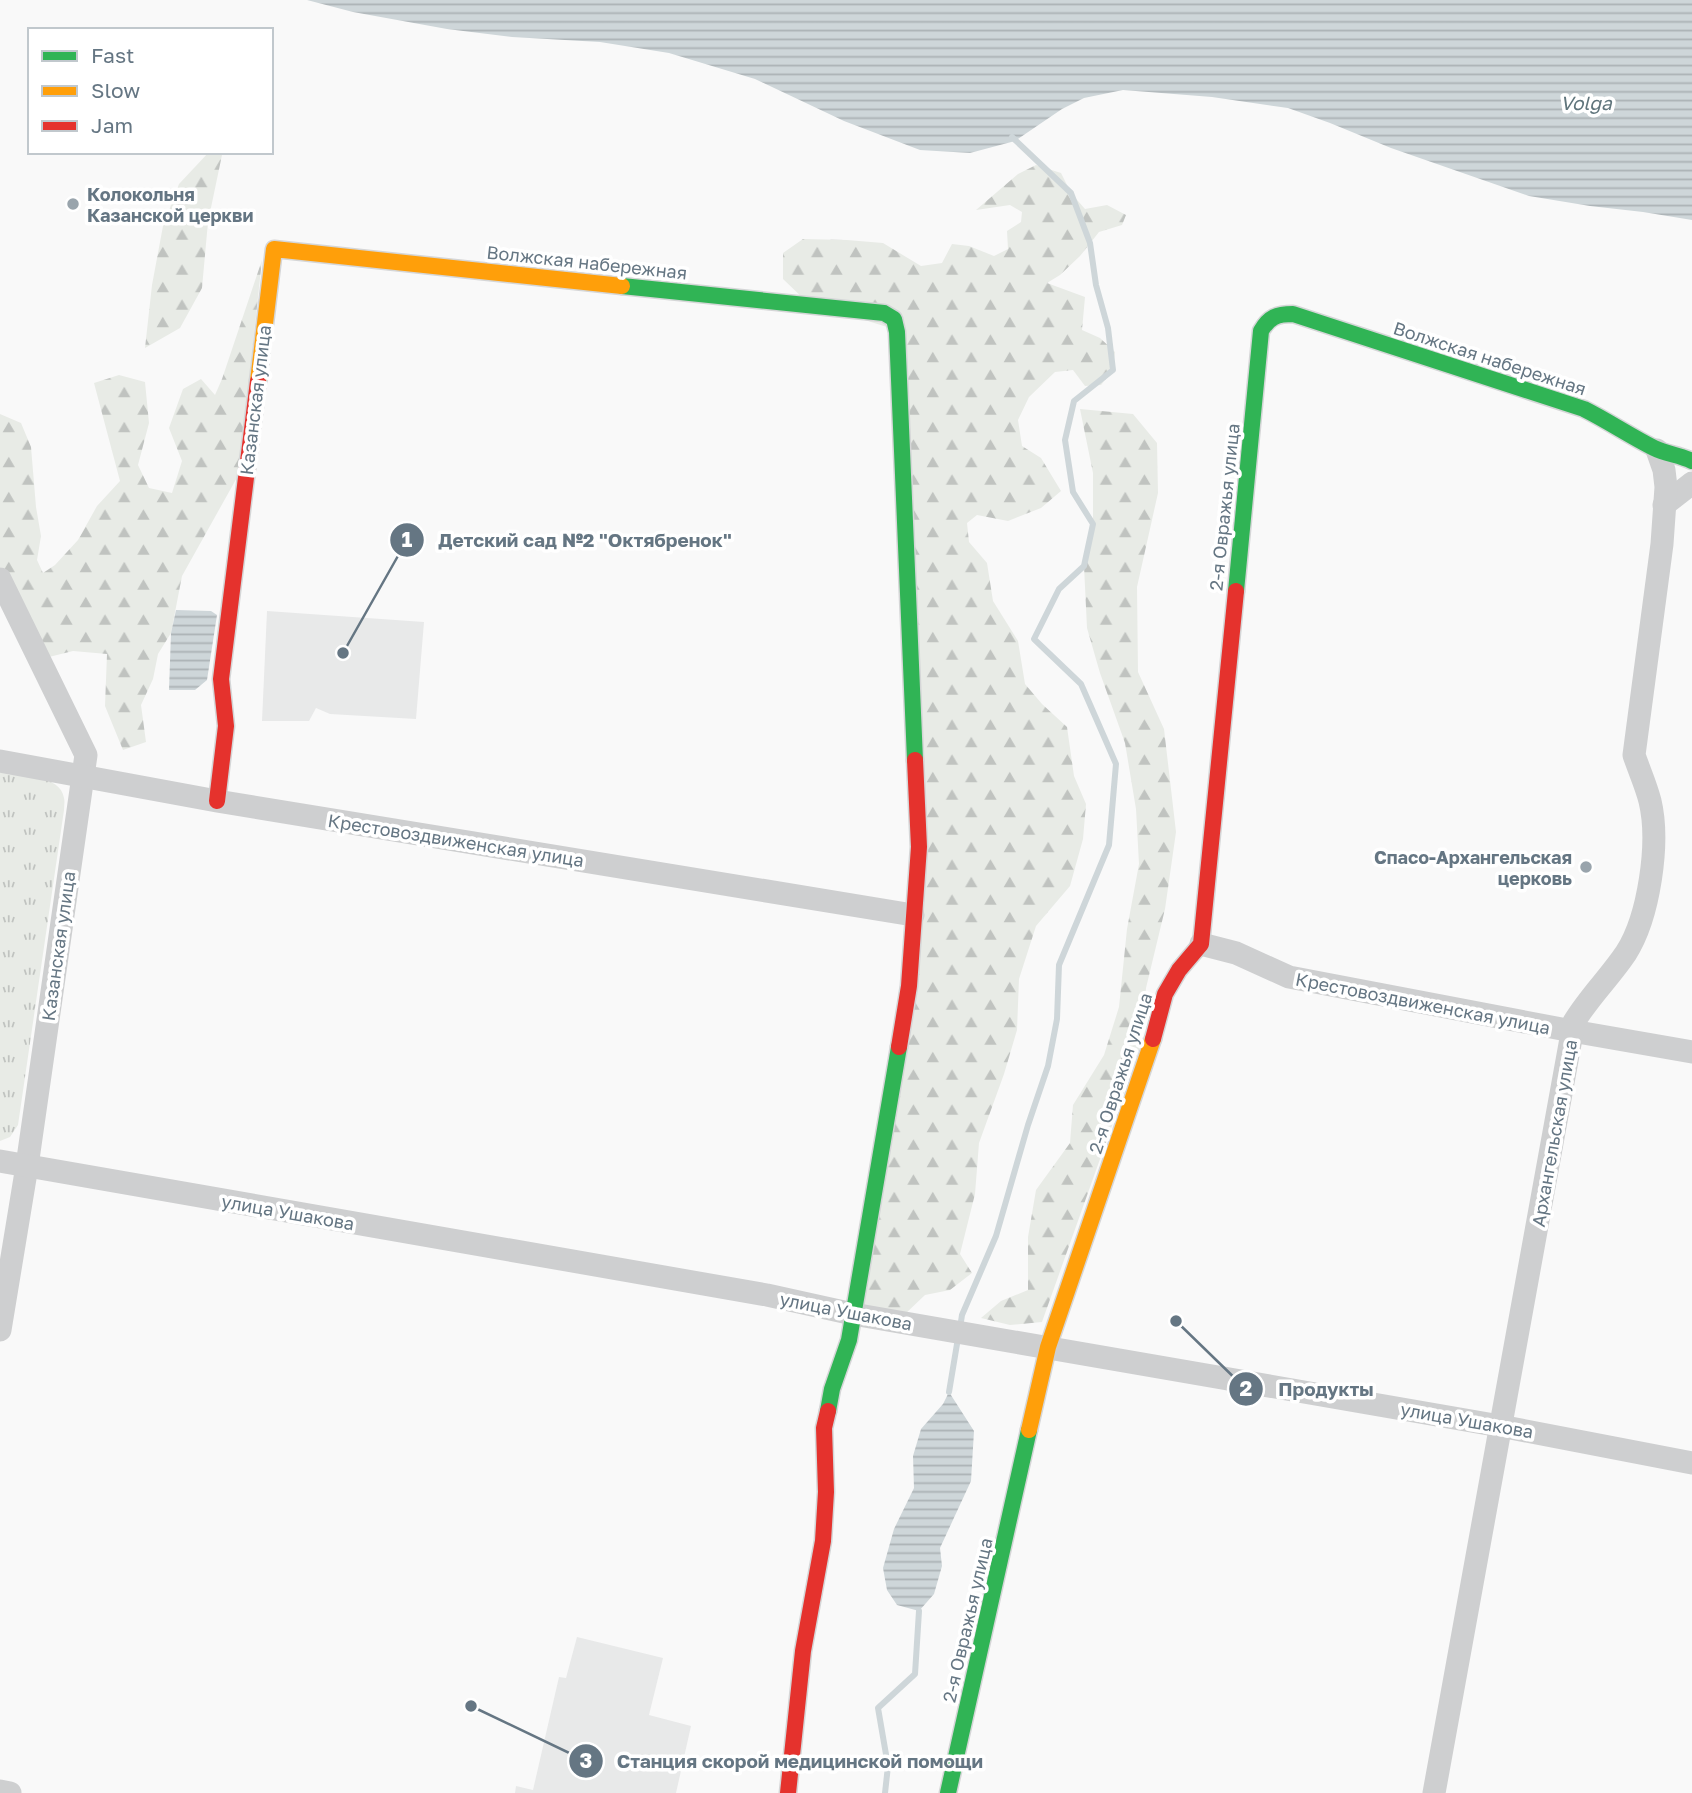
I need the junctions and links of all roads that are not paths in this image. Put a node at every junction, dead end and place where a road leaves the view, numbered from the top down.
1 (274, 249) joint
2 (1268, 318) joint
3 (1657, 450) junction
4 (1692, 461) edge
5 (1692, 483) edge
6 (1664, 505) junction
7 (0, 579) edge
8 (0, 761) edge
9 (83, 777) junction
10 (217, 801) junction
11 (913, 915) junction
12 (1201, 944) junction
13 (1572, 1031) junction
14 (1692, 1052) edge
15 (0, 1161) edge
16 (27, 1166) junction
17 (853, 1314) junction
18 (0, 1330) edge
19 (1048, 1347) junction
20 (1500, 1426) junction
21 (1692, 1463) edge
22 (0, 1791) edge
23 (10, 1793) edge
24 (788, 1793) edge
25 (948, 1793) edge
26 (1434, 1793) edge

1 - 10 street, Казанская улица
1 - 11 street, Волжская набережная
2 - 3 street, Волжская набережная
2 - 12 street, 2-я Овражья улица
3 - 4 street, Волжская набережная
3 - 6 street, Архангельская улица
5 - 6 street
6 - 13 street, Архангельская улица
7 - 9 street, Казанская улица
8 - 9 street, Крестовоздвиженская улица
9 - 10 street, Крестовоздвиженская улица
9 - 16 street, Казанская улица
10 - 11 street, Крестовоздвиженская улица
11 - 17 street
12 - 13 street, Крестовоздвиженская улица
12 - 19 street, 2-я Овражья улица
13 - 14 street, Крестовоздвиженская улица
13 - 20 street, Архангельская улица
15 - 16 street, улица Ушакова
16 - 17 street, улица Ушакова
16 - 18 street, Казанская улица
17 - 19 street, улица Ушакова
17 - 24 street
19 - 20 street, улица Ушакова
19 - 25 street, 2-я Овражья улица
20 - 21 street, улица Ушакова
20 - 26 street, Архангельская улица
22 - 23 street

